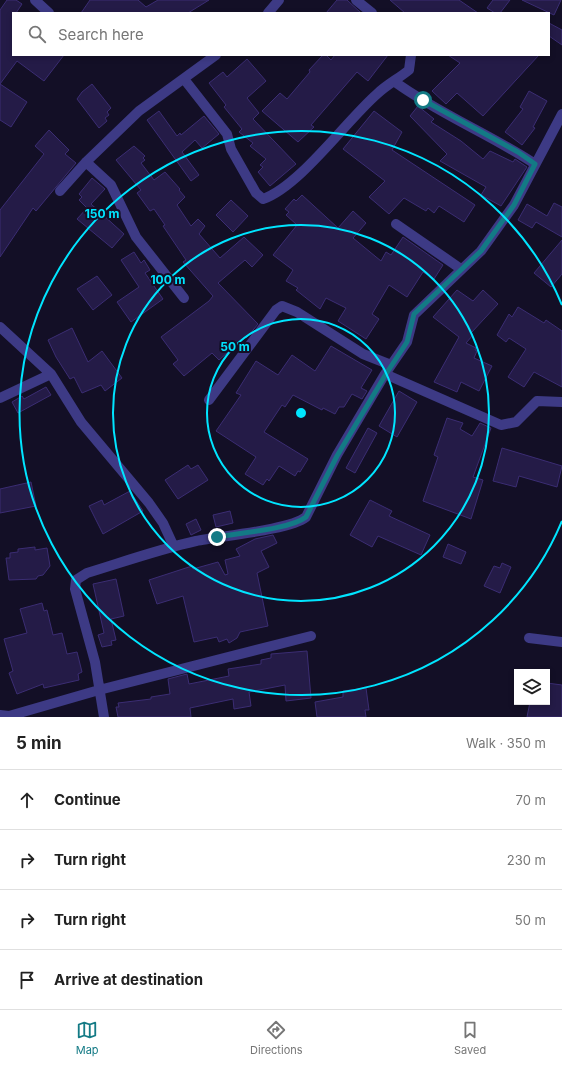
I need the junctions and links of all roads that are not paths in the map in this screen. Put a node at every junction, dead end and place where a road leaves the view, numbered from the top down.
1 (35, 0) edge
2 (279, 0) edge
3 (356, 0) edge
4 (48, 12) edge
5 (269, 12) edge
6 (371, 12) edge
7 (215, 56) edge
8 (411, 56) edge
9 (184, 79) junction
10 (395, 82) junction
11 (562, 114) edge
12 (86, 162) junction
13 (535, 164) junction
14 (60, 191) dead end
15 (396, 224) dead end
16 (461, 269) junction
17 (184, 298) dead end
18 (0, 327) edge
19 (388, 369) junction
20 (51, 374) junction
21 (0, 398) edge
22 (209, 400) dead end
23 (562, 402) edge
24 (174, 547) junction
25 (310, 636) dead end
26 (529, 638) dead end
27 (562, 642) edge
28 (99, 690) junction
29 (0, 716) edge
30 (104, 717) edge

1 - 4 street
2 - 5 street
3 - 6 street
7 - 9 street
8 - 10 street
9 - 10 street
9 - 12 street
10 - 13 street
11 - 13 street
12 - 14 street
12 - 17 street
13 - 16 street
15 - 16 street
16 - 19 street
18 - 20 street
19 - 22 street
19 - 23 street
19 - 24 street
20 - 21 street
20 - 24 street
24 - 28 street
25 - 28 street
26 - 27 street
28 - 29 street
28 - 30 street

